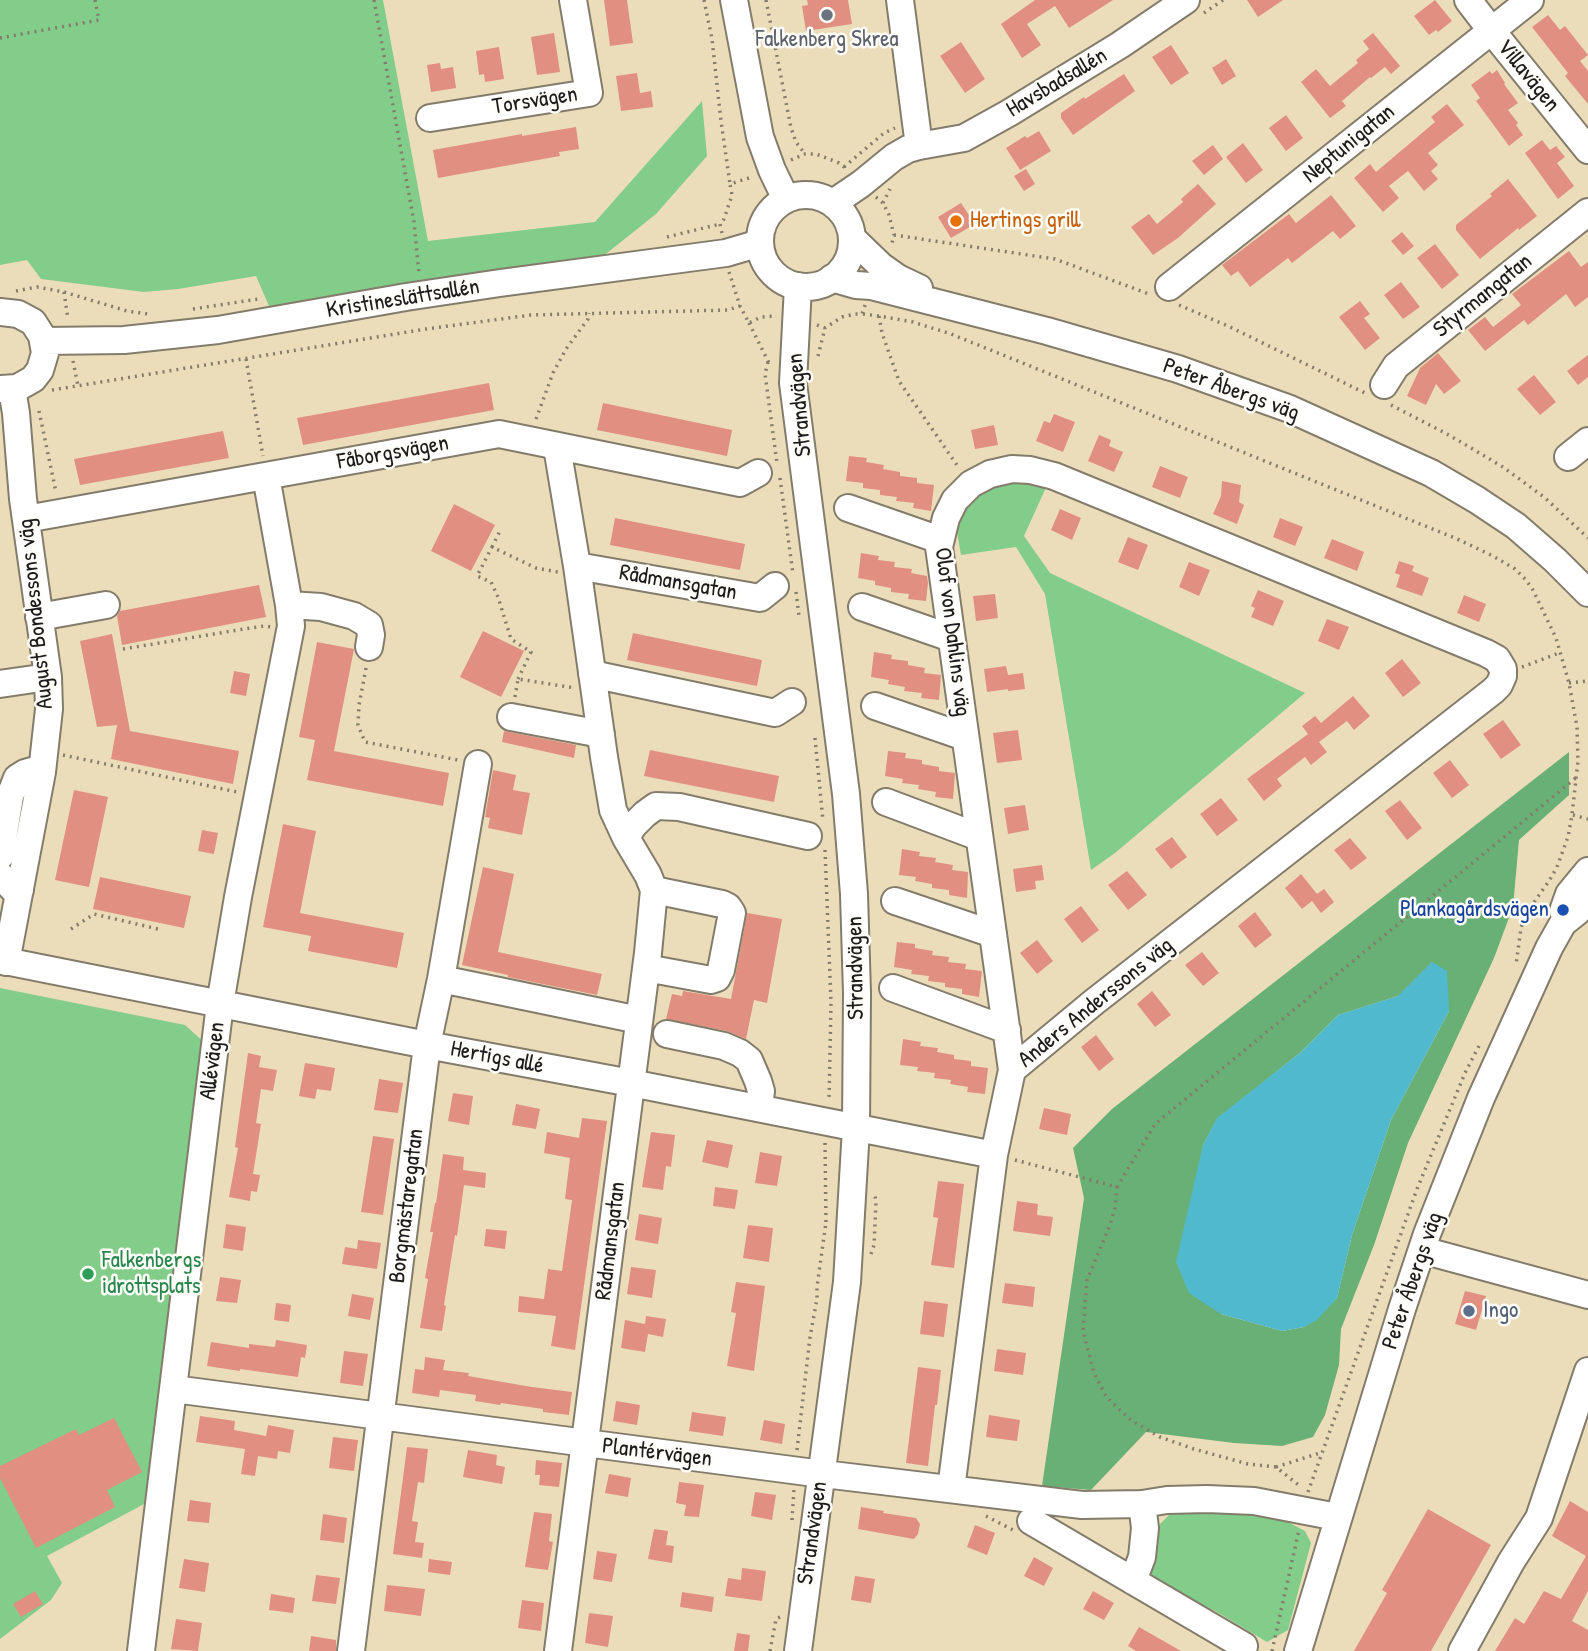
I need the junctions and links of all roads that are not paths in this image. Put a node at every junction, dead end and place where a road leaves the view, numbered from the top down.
1 (573, 0) edge
2 (734, 0) edge
3 (900, 0) edge
4 (1186, 0) edge
5 (1468, 0) edge
6 (1530, 0) edge
7 (1491, 30) junction
8 (430, 118) dead end
9 (918, 135) junction
10 (1588, 150) edge
11 (786, 200) junction
12 (833, 204) junction
13 (1588, 212) edge
14 (852, 238) junction
15 (760, 243) junction
16 (832, 278) junction
17 (797, 286) junction
18 (1167, 296) road end
19 (6, 302) edge
20 (44, 341) junction
21 (6, 389) edge
22 (1382, 395) road end
23 (557, 447) junction
24 (758, 473) dead end
25 (266, 476) junction
26 (16, 507) edge
27 (848, 508) dead end
28 (940, 540) junction
29 (577, 569) junction
30 (1588, 573) edge
31 (788, 583) road end
32 (1588, 593) edge
33 (106, 605) dead end
34 (862, 607) dead end
35 (39, 617) junction
36 (285, 617) junction
37 (951, 638) junction
38 (369, 647) road end
39 (1503, 668) joint
40 (48, 677) junction
41 (593, 683) junction
42 (0, 684) edge
43 (792, 702) dead end
44 (875, 706) dead end
45 (511, 717) road end
46 (601, 734) junction
47 (965, 737) junction
48 (49, 763) junction
49 (478, 764) road end
50 (886, 802) dead end
51 (819, 835) road end
52 (979, 837) junction
53 (626, 838) junction
54 (0, 856) edge
55 (1588, 871) edge
56 (10, 883) edge
57 (654, 890) junction
58 (1588, 897) edge
59 (895, 901) dead end
60 (1563, 923) junction
61 (993, 934) junction
62 (3, 961) edge
63 (646, 968) junction
64 (441, 979) junction
65 (893, 988) dead end
66 (220, 1004) junction
67 (639, 1020) junction
68 (1007, 1030) junction
69 (667, 1034) dead end
70 (427, 1045) junction
71 (1012, 1070) junction
72 (631, 1083) junction
73 (759, 1108) junction
74 (856, 1128) junction
75 (994, 1155) junction
76 (1422, 1250) junction
77 (1588, 1295) edge
78 (1588, 1371) edge
79 (174, 1389) junction
80 (380, 1417) junction
81 (585, 1444) junction
82 (821, 1474) junction
83 (951, 1489) junction
84 (1142, 1504) junction
85 (1337, 1517) junction
86 (1021, 1525) road end
87 (1133, 1581) junction
88 (1244, 1646) dead end
89 (141, 1651) edge
90 (351, 1651) edge
91 (558, 1651) edge
92 (798, 1651) edge
93 (1298, 1651) edge
94 (1462, 1651) edge

1 - 8 street, Torsvägen
2 - 11 street
3 - 9 street
4 - 9 street, Havsbadsallén
5 - 7 street, Villavägen
6 - 7 street, Neptunigatan
7 - 10 street, Villavägen
7 - 18 street, Neptunigatan
9 - 12 street, Havsbadsallén
11 - 12 street
11 - 15 street
12 - 14 street
13 - 22 street, Styrmangatan
14 - 16 street
14 - 30 street, Peter Åbergs väg
15 - 17 street
15 - 20 street, Kristineslättsallén
16 - 17 street
16 - 32 street, Peter Åbergs väg
17 - 74 street, Strandvägen
19 - 20 street
20 - 21 street
21 - 26 street, August Bondessons väg
23 - 24 street, Fåborgsvägen
23 - 25 street, Fåborgsvägen
23 - 29 street
25 - 26 street, Fåborgsvägen
25 - 36 street, Allévägen
26 - 35 street, August Bondessons väg
27 - 28 street
28 - 37 street, Olof von Dahlins väg
28 - 39 street, Olof von Dahlins väg
29 - 31 street, Rådmansgatan
29 - 41 street
33 - 35 street
34 - 37 street
35 - 40 street, August Bondessons väg
36 - 38 street
36 - 66 street, Allévägen
37 - 47 street, Olof von Dahlins väg
39 - 71 street, Anders Anderssons väg
40 - 42 street
40 - 48 street, August Bondessons väg
41 - 43 street
41 - 46 street
44 - 47 street
45 - 46 street
46 - 53 street
47 - 52 street, Olof von Dahlins väg
48 - 54 street
48 - 56 street, August Bondessons väg
49 - 64 street, Borgmästaregatan
50 - 52 street
51 - 53 street
52 - 61 street, Olof von Dahlins väg
53 - 57 street
55 - 60 street, Peter Åbergs väg
56 - 62 street, August Bondessons väg
57 - 63 street, Rådmansgatan
57 - 63 street
58 - 60 street, Peter Åbergs väg
59 - 61 street
60 - 76 street, Peter Åbergs väg
61 - 68 street, Olof von Dahlins väg
62 - 66 street, Hertigs allé
63 - 67 street, Rådmansgatan
64 - 67 street
64 - 70 street, Borgmästaregatan
65 - 68 street, Anders Anderssons väg
66 - 70 street, Hertigs allé
66 - 79 street, Allévägen
67 - 72 street, Rådmansgatan
68 - 71 street, Olof von Dahlins väg
69 - 73 street
70 - 72 street, Hertigs allé
70 - 80 street, Borgmästaregatan
71 - 75 street, Anders Anderssons väg
72 - 73 street, Hertigs allé
72 - 81 street, Rådmansgatan
73 - 74 street, Hertigs allé
74 - 75 street, Hertigs allé
74 - 82 street, Strandvägen
75 - 83 street, Anders Anderssons väg
76 - 77 street
76 - 85 street, Peter Åbergs väg
78 - 94 street
79 - 80 street, Plantérvägen
79 - 89 street, Allévägen
80 - 81 street, Plantérvägen
80 - 90 street, Borgmästaregatan
81 - 82 street, Plantérvägen
81 - 91 street, Rådmansgatan
82 - 83 street, Plantérvägen
82 - 92 street, Strandvägen
83 - 84 street, Plantérvägen
84 - 85 street, Plantérvägen
84 - 87 street
85 - 93 street, Peter Åbergs väg
86 - 87 street
87 - 88 street

